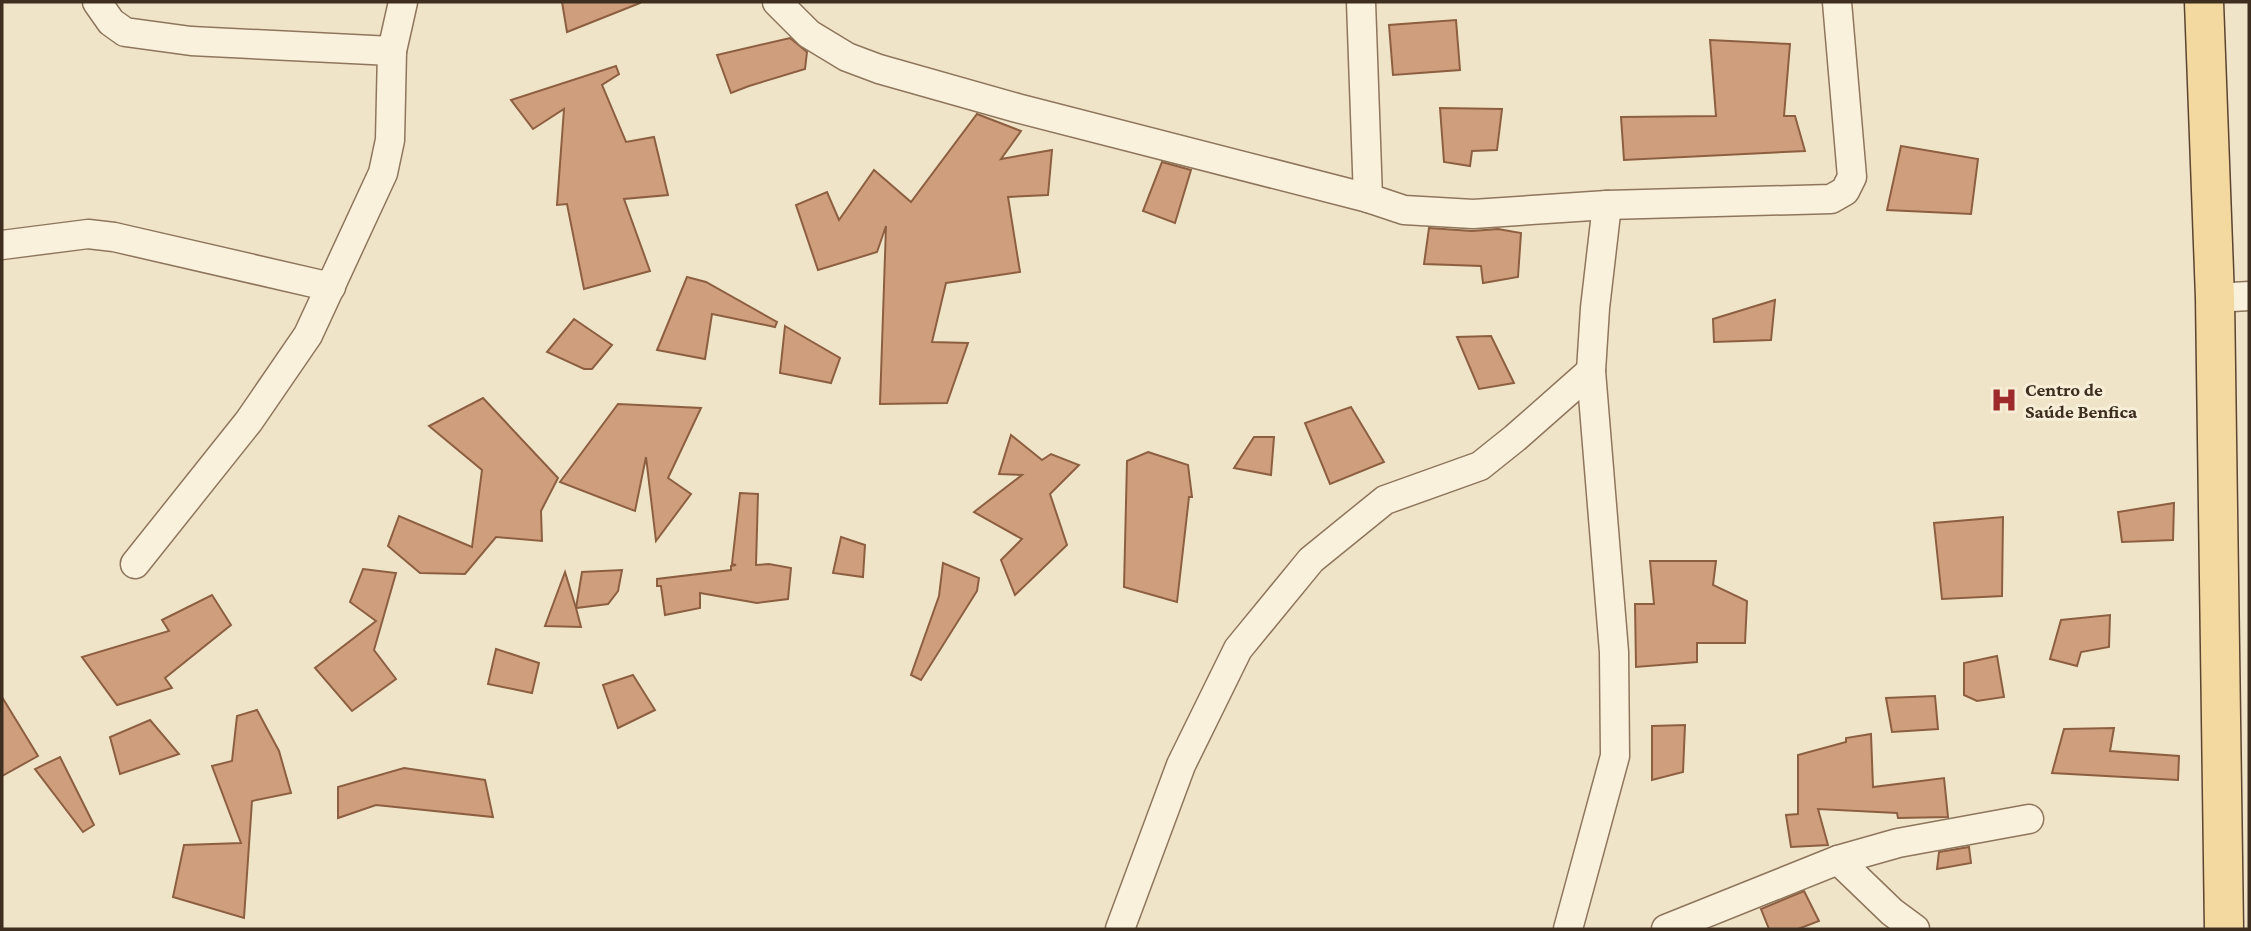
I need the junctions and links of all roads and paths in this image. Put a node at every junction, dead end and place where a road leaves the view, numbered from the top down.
1 (97, 2) edge
2 (403, 2) edge
3 (777, 2) edge
4 (1361, 2) edge
5 (1837, 2) edge
6 (2204, 2) edge
7 (391, 51) junction
8 (1368, 198) junction
9 (1607, 205) junction
10 (2, 245) edge
11 (331, 287) junction
12 (2232, 297) edge
13 (1591, 371) junction
14 (135, 564) dead end
15 (2029, 819) dead end
16 (1838, 860) junction
17 (1120, 929) edge
18 (1568, 929) edge
19 (1666, 929) edge
20 (1915, 929) edge
21 (2224, 929) edge

1 - 7 street
2 - 7 street
3 - 8 street
4 - 8 street
5 - 9 street
6 - 12 main road
7 - 11 street
8 - 9 street
9 - 13 street
10 - 11 street
11 - 14 street
12 - 21 main road
13 - 17 street
13 - 18 street
15 - 16 street
16 - 19 street
16 - 20 street

